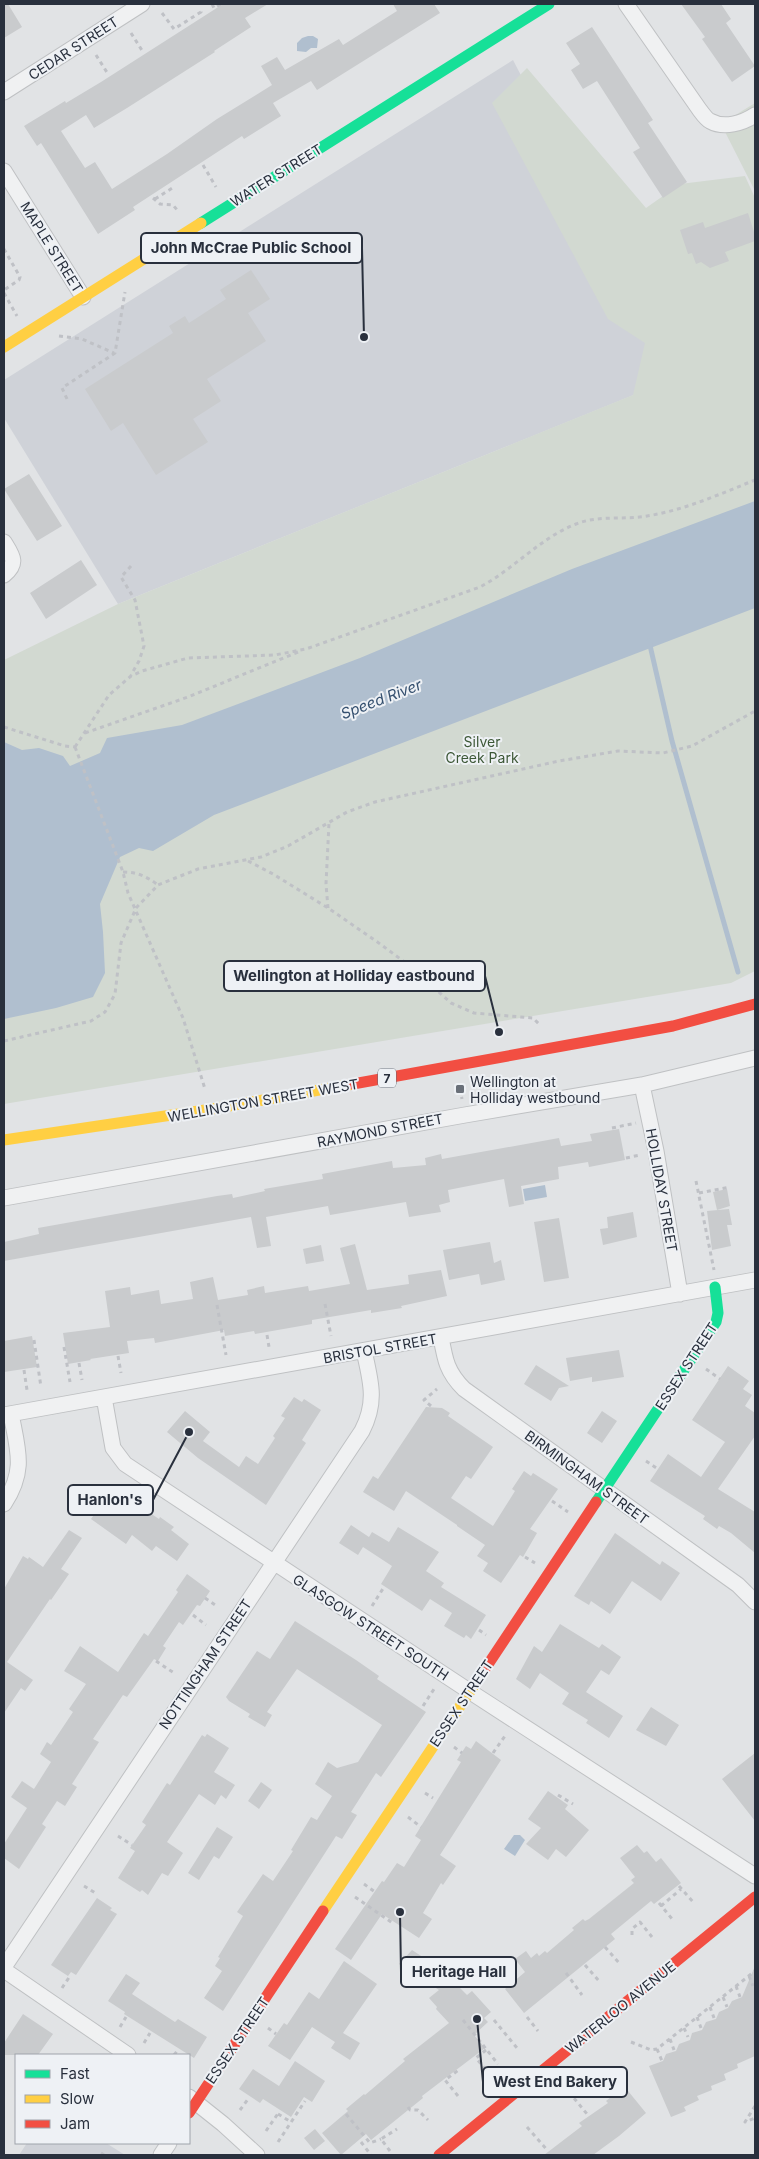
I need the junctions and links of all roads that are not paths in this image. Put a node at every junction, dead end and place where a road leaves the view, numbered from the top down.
1 (142, 4) edge
2 (549, 4) edge
3 (626, 4) edge
4 (4, 92) edge
5 (755, 115) edge
6 (4, 171) edge
7 (83, 297) junction
8 (4, 347) edge
9 (4, 542) edge
10 (4, 574) edge
11 (755, 1004) edge
12 (755, 1058) edge
13 (642, 1085) junction
14 (4, 1140) edge
15 (4, 1198) edge
16 (715, 1280) junction
17 (755, 1280) edge
18 (680, 1294) junction
19 (441, 1337) junction
20 (364, 1351) junction
21 (104, 1397) junction
22 (7, 1414) edge
23 (604, 1489) junction
24 (4, 1504) edge
25 (273, 1562) junction
26 (755, 1602) edge
27 (469, 1691) junction
28 (755, 1876) edge
29 (755, 1898) edge
30 (4, 1966) edge
31 (4, 1970) edge
32 (127, 2054) edge
33 (191, 2104) edge
34 (169, 2144) edge
35 (161, 2155) edge
36 (257, 2155) edge
37 (439, 2155) edge

1 - 4 street, CEDAR STREET
2 - 7 street, WATER STREET
3 - 5 street
6 - 7 street, MAPLE STREET
7 - 8 street, WATER STREET
9 - 10 street
11 - 14 street, WELLINGTON STREET WEST / 7
12 - 13 street, RAYMOND STREET
13 - 15 street, RAYMOND STREET
13 - 18 street, HOLLIDAY STREET
16 - 17 street, BRISTOL STREET
16 - 18 street, BRISTOL STREET
16 - 23 street, ESSEX STREET
18 - 19 street, BRISTOL STREET
19 - 20 street, BRISTOL STREET
19 - 23 street, BIRMINGHAM STREET
20 - 21 street, BRISTOL STREET
20 - 25 street, NOTTINGHAM STREET
21 - 22 street, BRISTOL STREET
21 - 25 street, GLASGOW STREET SOUTH
22 - 24 street
23 - 26 street, BIRMINGHAM STREET
23 - 27 street, ESSEX STREET
25 - 27 street, GLASGOW STREET SOUTH
25 - 30 street, NOTTINGHAM STREET
27 - 28 street, GLASGOW STREET SOUTH
27 - 33 street, ESSEX STREET
29 - 37 street, WATERLOO AVENUE
31 - 32 street
33 - 36 street
34 - 35 street

